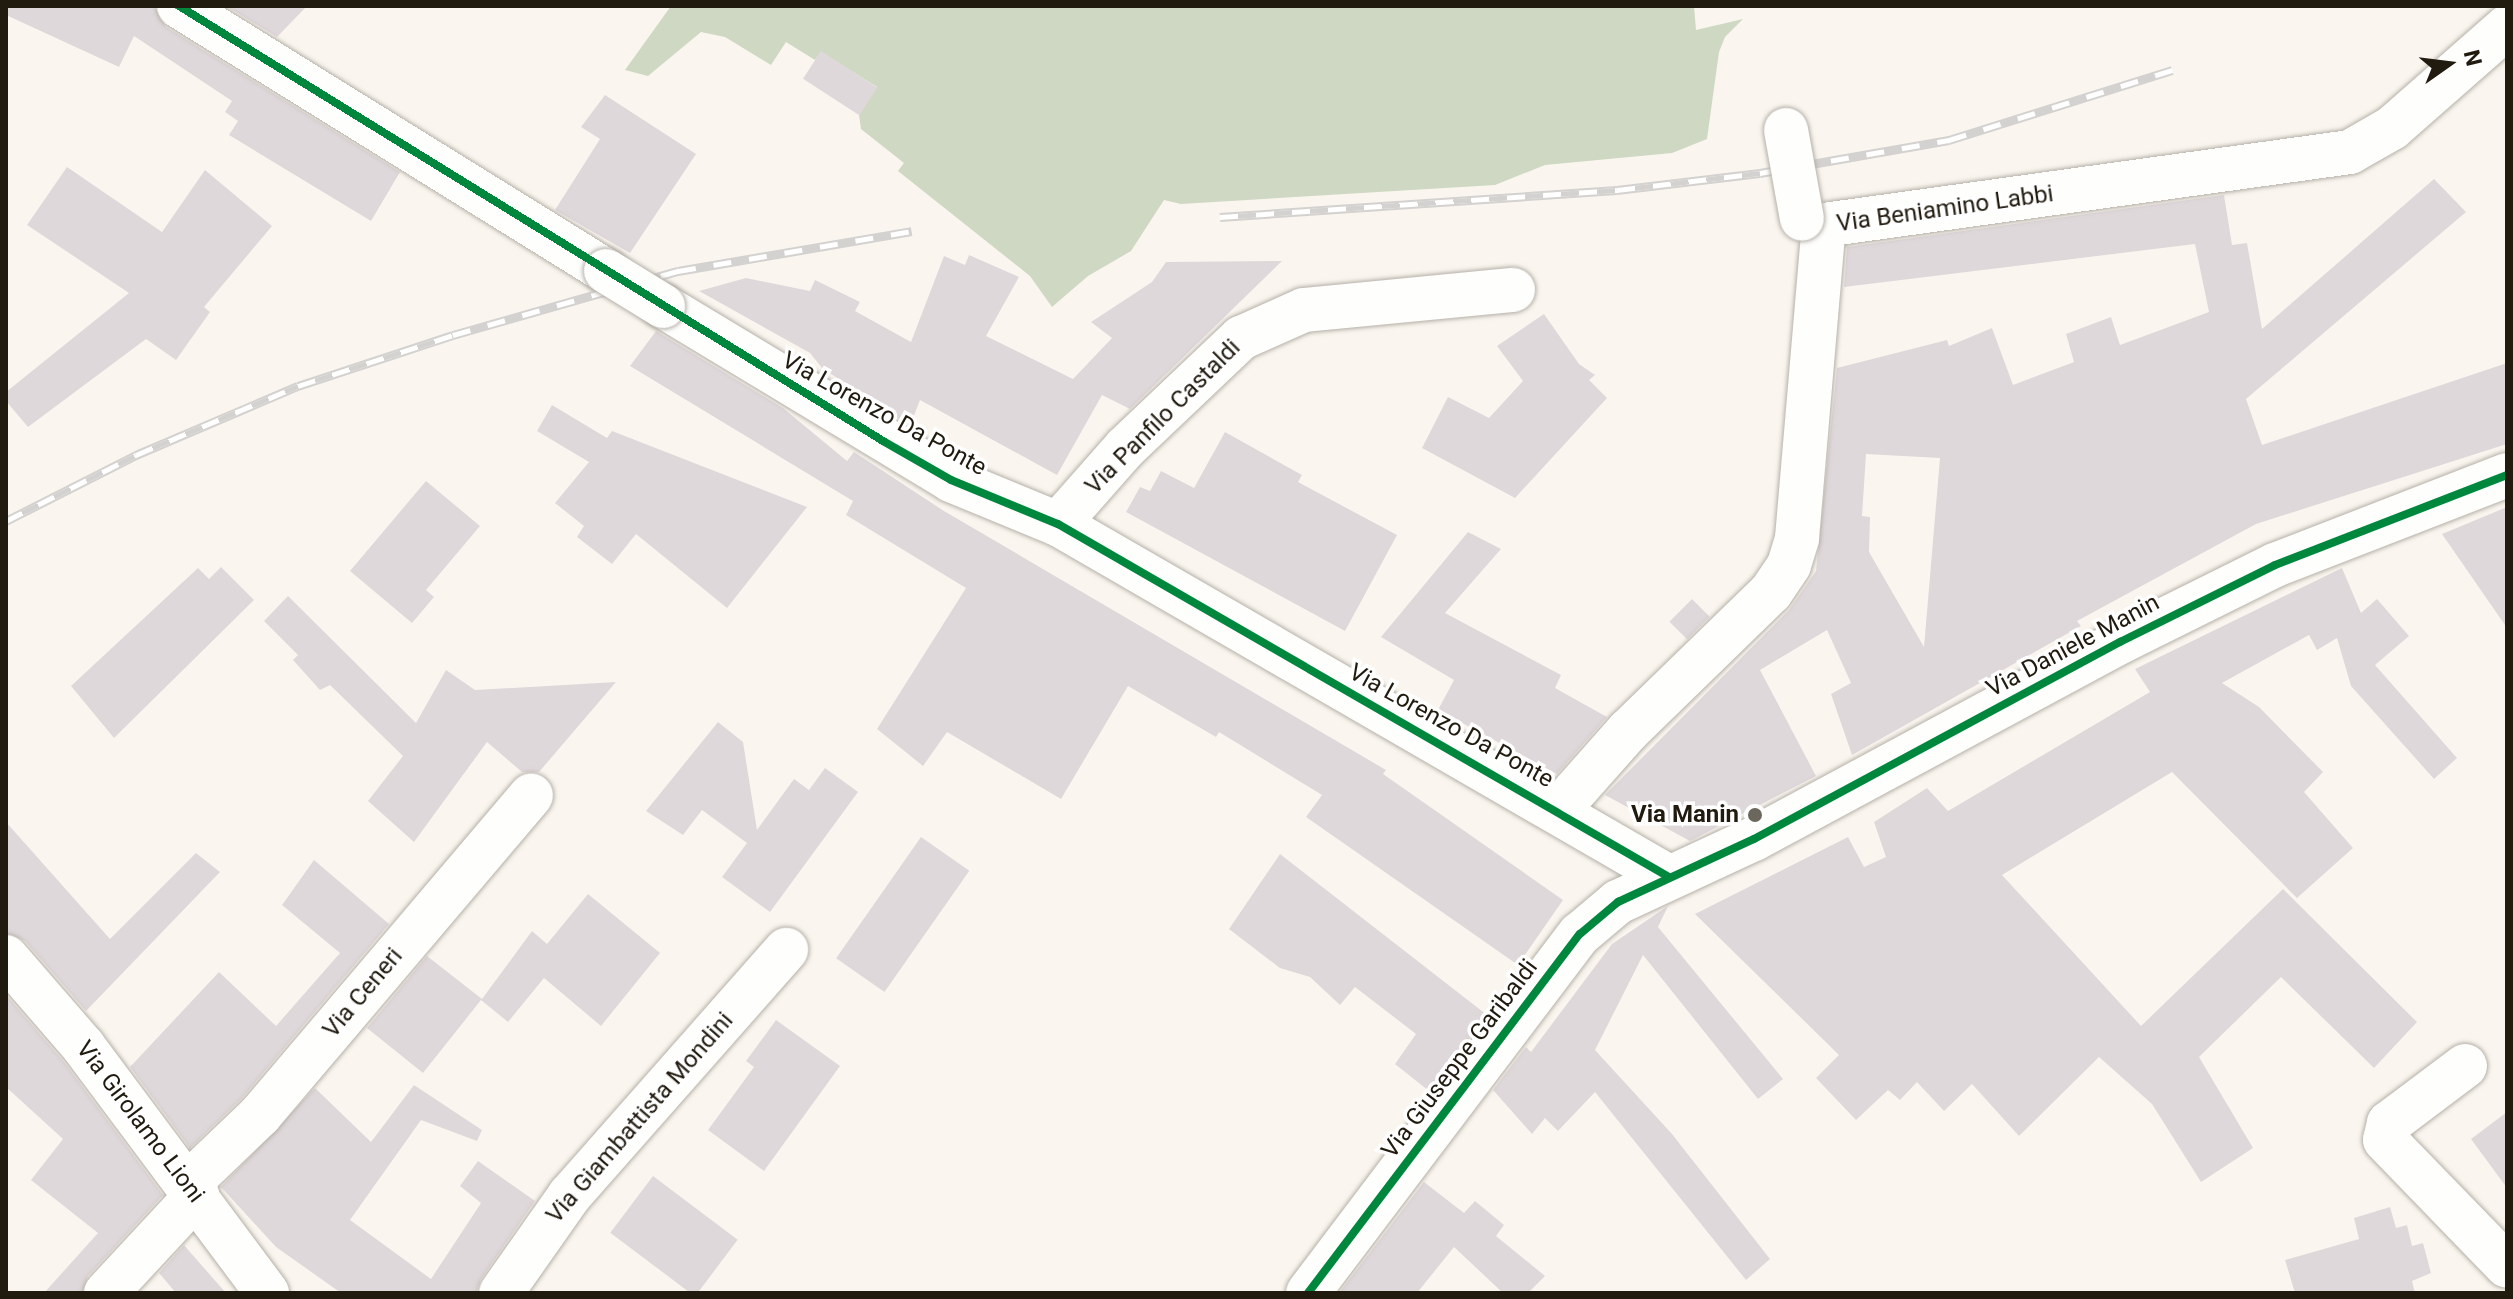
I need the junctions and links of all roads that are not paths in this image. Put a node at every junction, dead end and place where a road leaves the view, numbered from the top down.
1 (179, 6) edge
2 (2507, 27) edge
3 (1785, 123) dead end
4 (1513, 290) dead end
5 (1811, 335) junction
6 (2507, 475) edge
7 (1058, 524) junction
8 (531, 795) dead end
9 (1558, 810) junction
10 (1669, 877) junction
11 (786, 950) dead end
12 (6, 957) edge
13 (2465, 1066) dead end
14 (192, 1190) junction
15 (2507, 1266) edge
16 (272, 1288) edge
17 (106, 1293) edge
18 (501, 1293) edge
19 (1308, 1293) edge

1 - 7 street, Via Lorenzo Da Ponte, bridge
2 - 5 street, Via Beniamino Labbi
3 - 5 street, bridge
4 - 7 street, Via Panfilo Castaldi
5 - 9 street, Via Beniamino Labbi
6 - 10 street, Via Daniele Manin
7 - 9 street, Via Lorenzo Da Ponte
8 - 14 street, Via Ceneri
9 - 10 street, Via Lorenzo Da Ponte
10 - 19 street, Via Giuseppe Garibaldi
11 - 18 street, Via Giambattista Mondini
12 - 14 street, Via Girolamo Lioni
13 - 15 street
14 - 16 street, Via Girolamo Lioni
14 - 17 street, Via Ceneri

